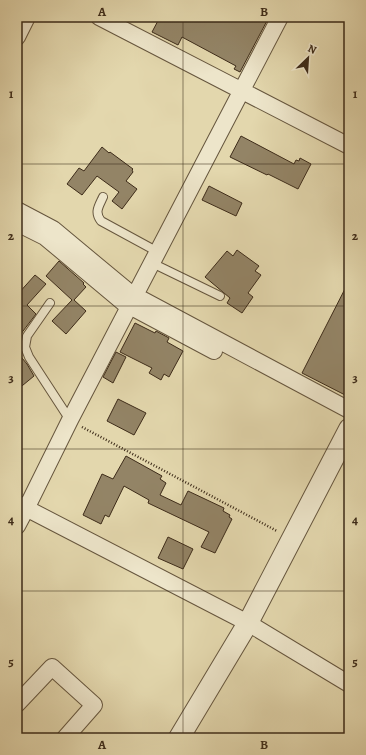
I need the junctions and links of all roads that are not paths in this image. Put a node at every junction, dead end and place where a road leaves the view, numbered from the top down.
1 (27, 17) edge
2 (99, 17) edge
3 (280, 17) edge
4 (17, 37) edge
5 (242, 91) junction
6 (349, 146) edge
7 (103, 197) dead end
8 (17, 210) edge
9 (17, 223) edge
10 (155, 258) junction
11 (220, 296) dead end
12 (132, 301) junction
13 (50, 303) dead end
14 (349, 410) edge
15 (70, 420) junction
16 (349, 421) edge
17 (349, 429) edge
18 (22, 506) edge
19 (17, 526) edge
20 (248, 623) junction
21 (349, 684) edge
22 (17, 704) edge
23 (64, 738) edge
24 (179, 738) edge

1 - 4 street
2 - 5 street
3 - 5 street
5 - 6 street
5 - 10 street
7 - 10 lane
8 - 12 street
9 - 12 street
10 - 11 lane
10 - 12 street
12 - 14 street
12 - 15 street
12 - 16 street
13 - 15 lane
15 - 18 street
17 - 20 street
18 - 19 street
18 - 20 street
20 - 21 street
20 - 24 street
22 - 23 street

